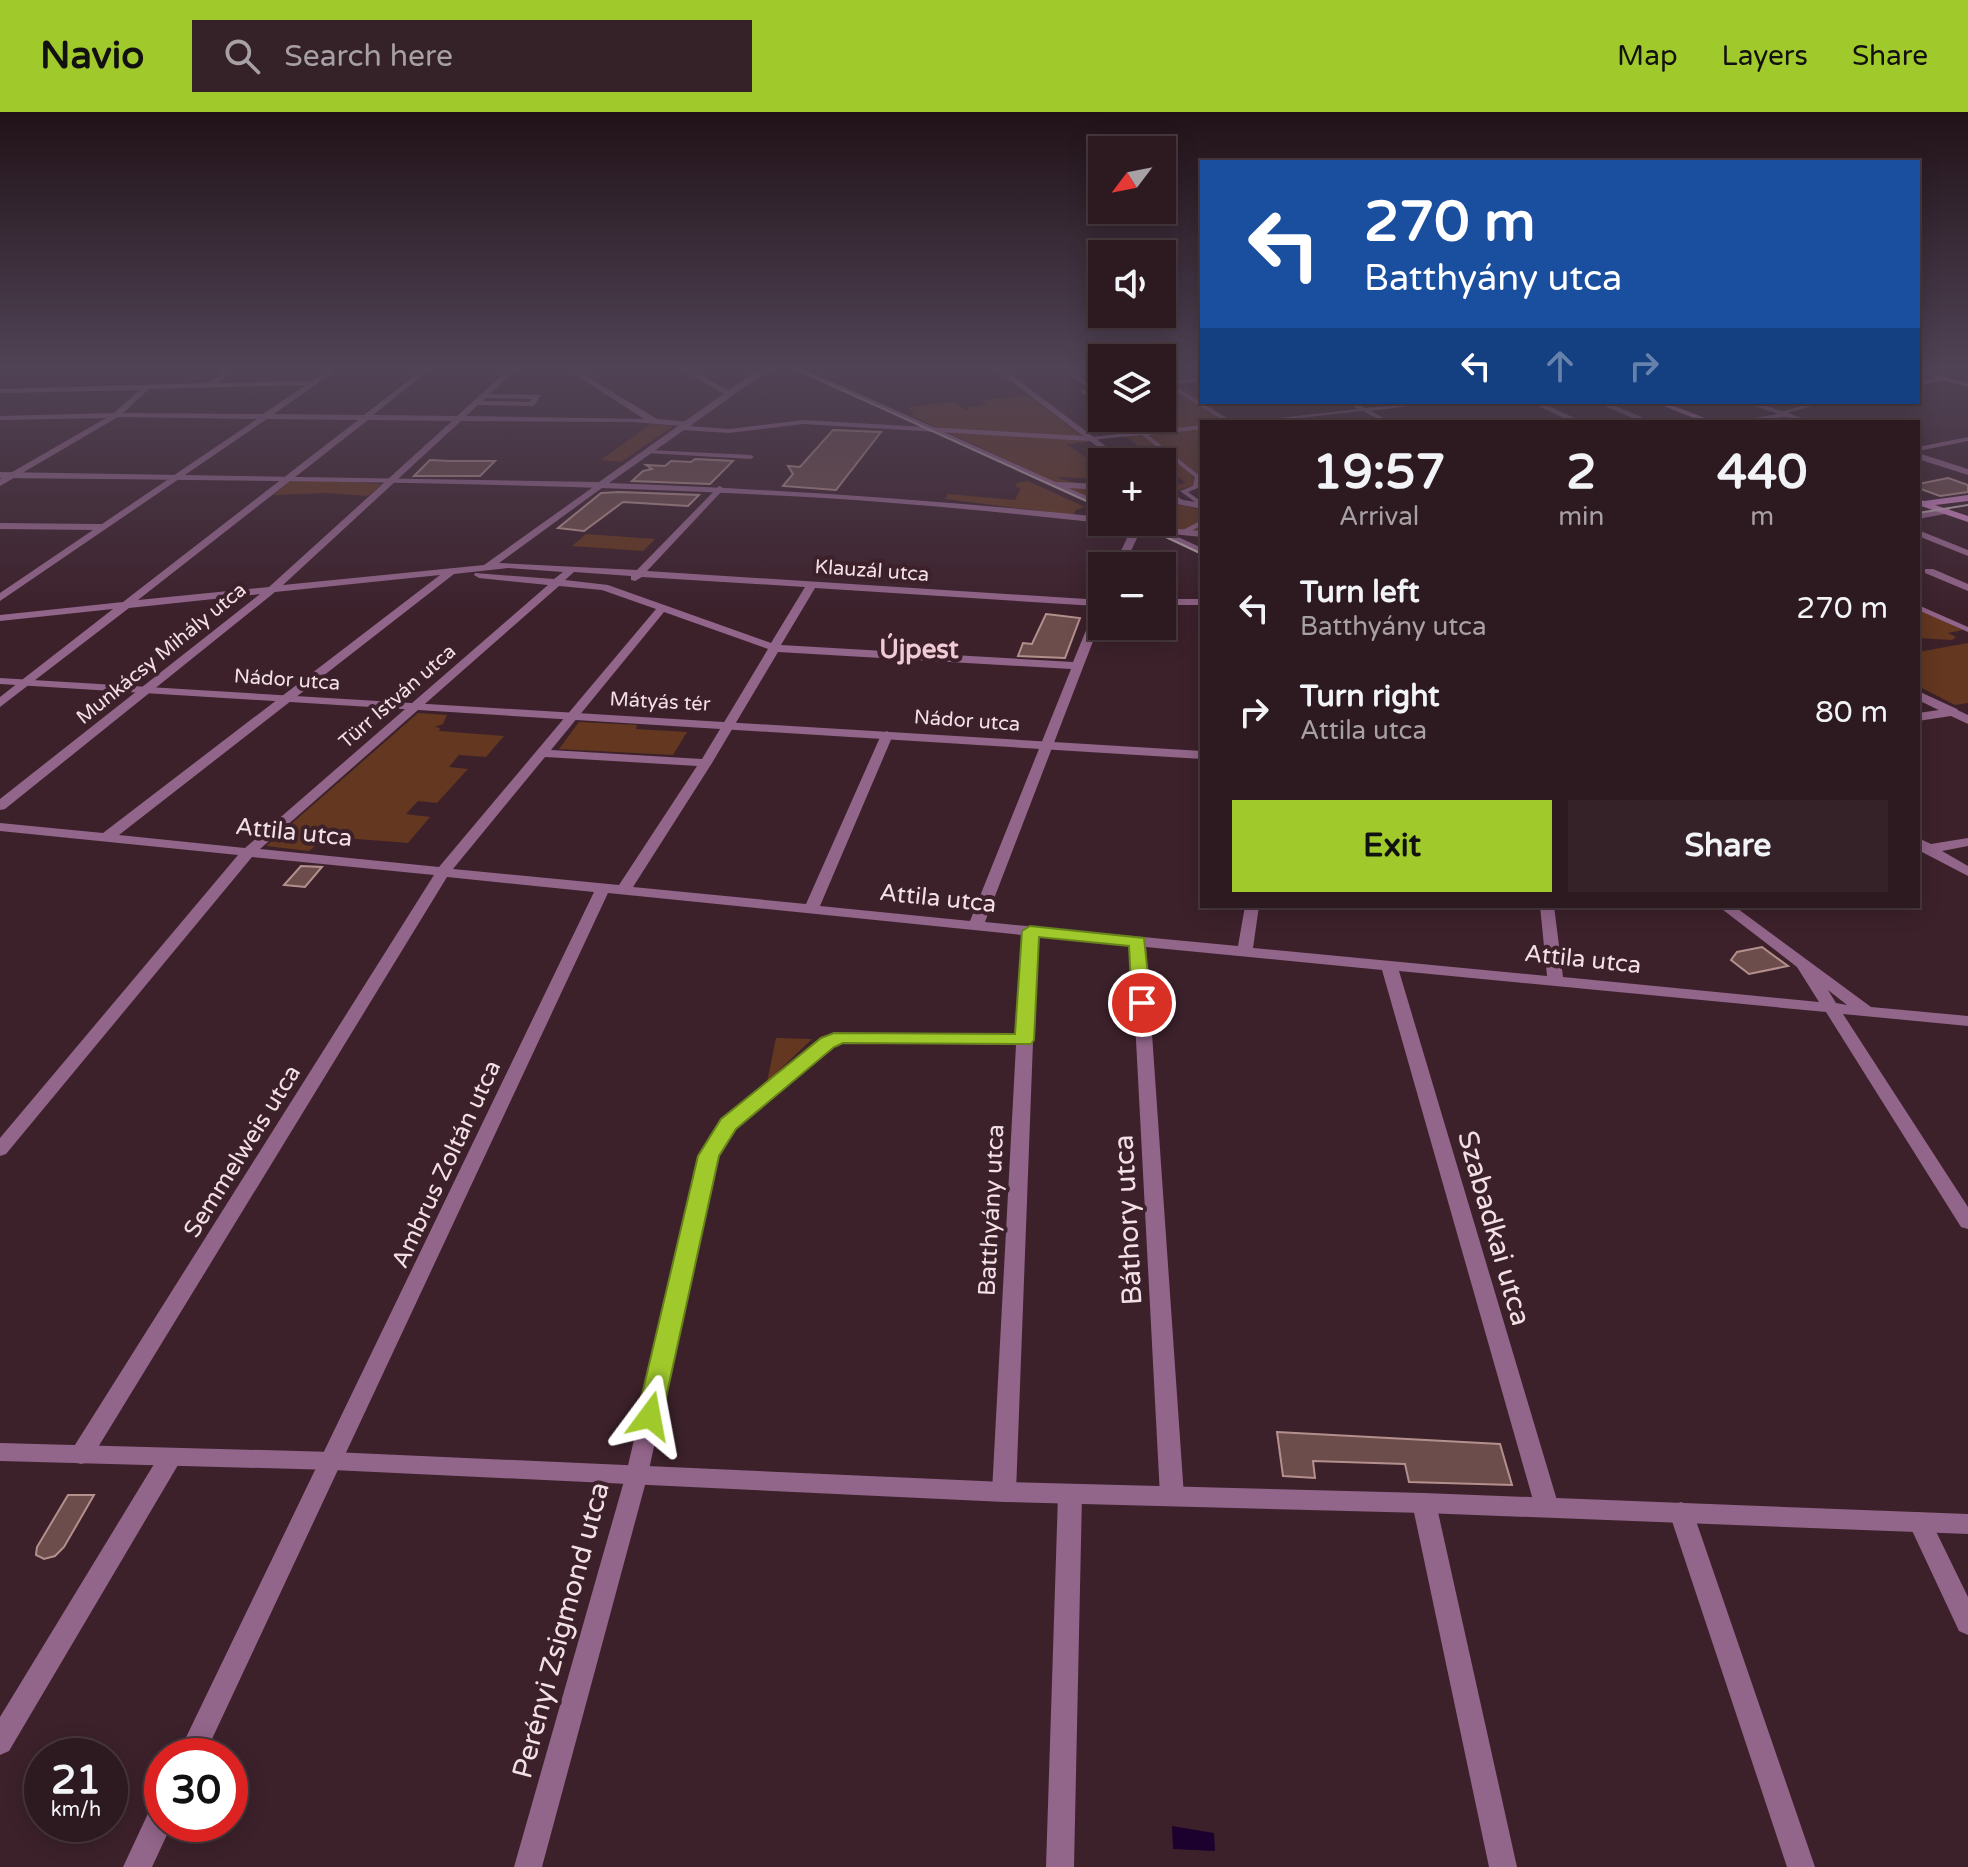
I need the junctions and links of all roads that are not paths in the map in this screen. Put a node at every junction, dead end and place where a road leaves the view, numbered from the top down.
1 (56, 450) edge
2 (216, 450) edge
3 (325, 450) edge
4 (428, 450) edge
5 (651, 450) edge
6 (977, 450) edge
7 (1164, 450) edge
8 (648, 452) junction
9 (751, 457) dead end
10 (1920, 457) edge
11 (1968, 472) edge
12 (0, 475) edge
13 (13, 475) junction
14 (175, 478) junction
15 (287, 479) junction
16 (394, 480) junction
17 (0, 483) edge
18 (603, 483) junction
19 (1055, 485) junction
20 (1088, 486) edge
21 (719, 489) junction
22 (1200, 489) edge
23 (1183, 491) junction
24 (1176, 492) edge
25 (1968, 498) edge
26 (1088, 500) edge
27 (1176, 500) edge
28 (1920, 503) edge
29 (1920, 503) edge
30 (1200, 504) edge
31 (1200, 506) edge
32 (1968, 508) edge
33 (1947, 511) junction
34 (1920, 516) edge
35 (1088, 518) edge
36 (1968, 519) edge
37 (1200, 523) edge
38 (0, 526) edge
39 (102, 527) junction
40 (1176, 532) edge
41 (1183, 532) junction
42 (1200, 534) edge
43 (1920, 534) edge
44 (1168, 536) edge
45 (1200, 551) edge
46 (1968, 553) edge
47 (488, 566) junction
48 (572, 569) junction
49 (1923, 569) edge
50 (454, 571) junction
51 (640, 573) junction
52 (559, 581) junction
53 (812, 584) junction
54 (274, 588) junction
55 (1968, 588) edge
56 (620, 593) junction
57 (0, 598) edge
58 (1088, 602) edge
59 (1176, 602) edge
60 (1200, 602) edge
61 (129, 603) junction
62 (662, 608) junction
63 (1920, 608) edge
64 (0, 618) edge
65 (1968, 630) edge
66 (1088, 638) edge
67 (774, 648) junction
68 (1077, 666) junction
69 (0, 681) edge
70 (27, 683) junction
71 (147, 690) junction
72 (1920, 696) edge
73 (287, 700) junction
74 (0, 703) edge
75 (415, 707) junction
76 (1953, 712) junction
77 (572, 716) junction
78 (1920, 717) edge
79 (1968, 720) edge
80 (728, 725) junction
81 (887, 735) junction
82 (1047, 745) junction
83 (542, 753) junction
84 (1200, 755) edge
85 (706, 763) junction
86 (0, 806) edge
87 (0, 827) edge
88 (106, 838) junction
89 (1968, 842) edge
90 (1922, 847) edge
91 (248, 852) junction
92 (443, 872) junction
93 (1968, 872) edge
94 (603, 889) junction
95 (623, 891) junction
96 (1252, 908) edge
97 (1547, 908) edge
98 (1728, 908) edge
99 (811, 909) junction
100 (976, 926) junction
101 (1030, 931) junction
102 (1138, 941) junction
103 (1245, 951) junction
104 (1389, 965) junction
105 (1805, 967) junction
106 (1555, 981) junction
107 (1829, 1008) junction
108 (1867, 1011) junction
109 (1968, 1021) edge
110 (1024, 1040) junction
111 (0, 1150) edge
112 (1968, 1222) edge
113 (0, 1452) edge
114 (81, 1455) junction
115 (170, 1458) junction
116 (333, 1461) junction
117 (637, 1474) junction
118 (1004, 1492) junction
119 (1070, 1495) junction
120 (1172, 1496) junction
121 (1424, 1503) junction
122 (1547, 1507) junction
123 (1681, 1512) junction
124 (1920, 1522) junction
125 (1968, 1524) edge
126 (1968, 1623) edge
127 (199, 1738) edge
128 (0, 1742) edge
129 (149, 1842) edge
130 (137, 1867) edge
131 (528, 1867) edge
132 (1060, 1867) edge
133 (1503, 1867) edge
134 (1801, 1867) edge

1 - 13 street
2 - 14 street
3 - 15 street
4 - 16 street
5 - 8 street
6 - 19 street
7 - 23 street
8 - 9 street
8 - 18 street
10 - 11 street
12 - 13 street
13 - 14 street
13 - 17 street
14 - 15 street
14 - 39 street
15 - 16 street
15 - 61 street
16 - 18 street
16 - 54 street, Munkácsy Mihály utca
18 - 21 street
18 - 47 street
19 - 20 street
19 - 26 street
21 - 35 street
21 - 51 street
22 - 23 street
23 - 24 street
23 - 30 street
25 - 28 main road
27 - 31 street
29 - 33 main road
32 - 33 main road
33 - 34 street
33 - 36 main road
37 - 41 street
38 - 39 street
39 - 57 street
40 - 41 street
41 - 42 street
43 - 46 street
44 - 45 street
47 - 48 street, Klauzál utca
47 - 50 street, Klauzál utca
48 - 51 street, Klauzál utca
48 - 52 street, Türr István utca
49 - 55 street
50 - 52 street
50 - 54 street
50 - 73 street
51 - 53 street, Klauzál utca
51 - 56 street
52 - 56 street
52 - 75 street, Türr István utca
53 - 58 street, Klauzál utca
53 - 67 street
54 - 61 street
54 - 71 street, Munkácsy Mihály utca
56 - 62 street
59 - 60 street
61 - 64 street
61 - 70 street
62 - 67 street
62 - 77 street
63 - 65 street
66 - 68 street
67 - 68 street
67 - 80 street
68 - 82 street
69 - 70 street, Nádor utca
70 - 71 street, Nádor utca
70 - 74 street
71 - 73 street, Nádor utca
71 - 86 street, Munkácsy Mihály utca
72 - 76 street
73 - 75 street, Nádor utca
73 - 88 street
75 - 77 street, Nádor utca
75 - 91 street, Türr István utca
76 - 78 street
76 - 79 street
77 - 80 street, Mátyás tér
77 - 83 street
80 - 81 street, Nádor utca
80 - 85 street, Mátyás tér
81 - 82 street, Nádor utca
81 - 99 street
82 - 84 street, Nádor utca
82 - 100 street
83 - 85 street
83 - 92 street, Semmelweis utca
85 - 95 street, Mátyás tér
87 - 88 street, Attila utca
88 - 91 street, Attila utca
89 - 90 street
90 - 93 street
91 - 92 street, Attila utca
91 - 111 street, Türr István utca
92 - 94 street, Attila utca
92 - 114 street, Semmelweis utca
94 - 95 street, Attila utca
94 - 116 street, Ambrus Zoltán utca
95 - 99 street, Attila utca
96 - 103 street
97 - 106 street
98 - 105 street
99 - 100 street, Attila utca
100 - 101 street, Attila utca
101 - 102 street, Attila utca
101 - 110 street, Batthyány utca
102 - 103 street, Attila utca
102 - 120 street, Báthory utca
103 - 104 street, Attila utca
104 - 106 street, Attila utca
104 - 122 street, Szabadkai utca
105 - 107 street
105 - 108 street
106 - 107 street, Attila utca
107 - 108 street, Attila utca
107 - 112 street
108 - 109 street, Attila utca
110 - 117 street, Perényi Zsigmond utca
110 - 118 street, Batthyány utca
113 - 114 street
114 - 115 street
115 - 116 street
115 - 128 street
116 - 117 street
116 - 127 street, Ambrus Zoltán utca
117 - 118 street
117 - 131 street, Perényi Zsigmond utca
118 - 119 street
119 - 120 street
119 - 132 street
120 - 121 street
121 - 122 street
121 - 133 street
122 - 123 street
123 - 124 street
123 - 134 street
124 - 125 street
124 - 126 street
129 - 130 street

